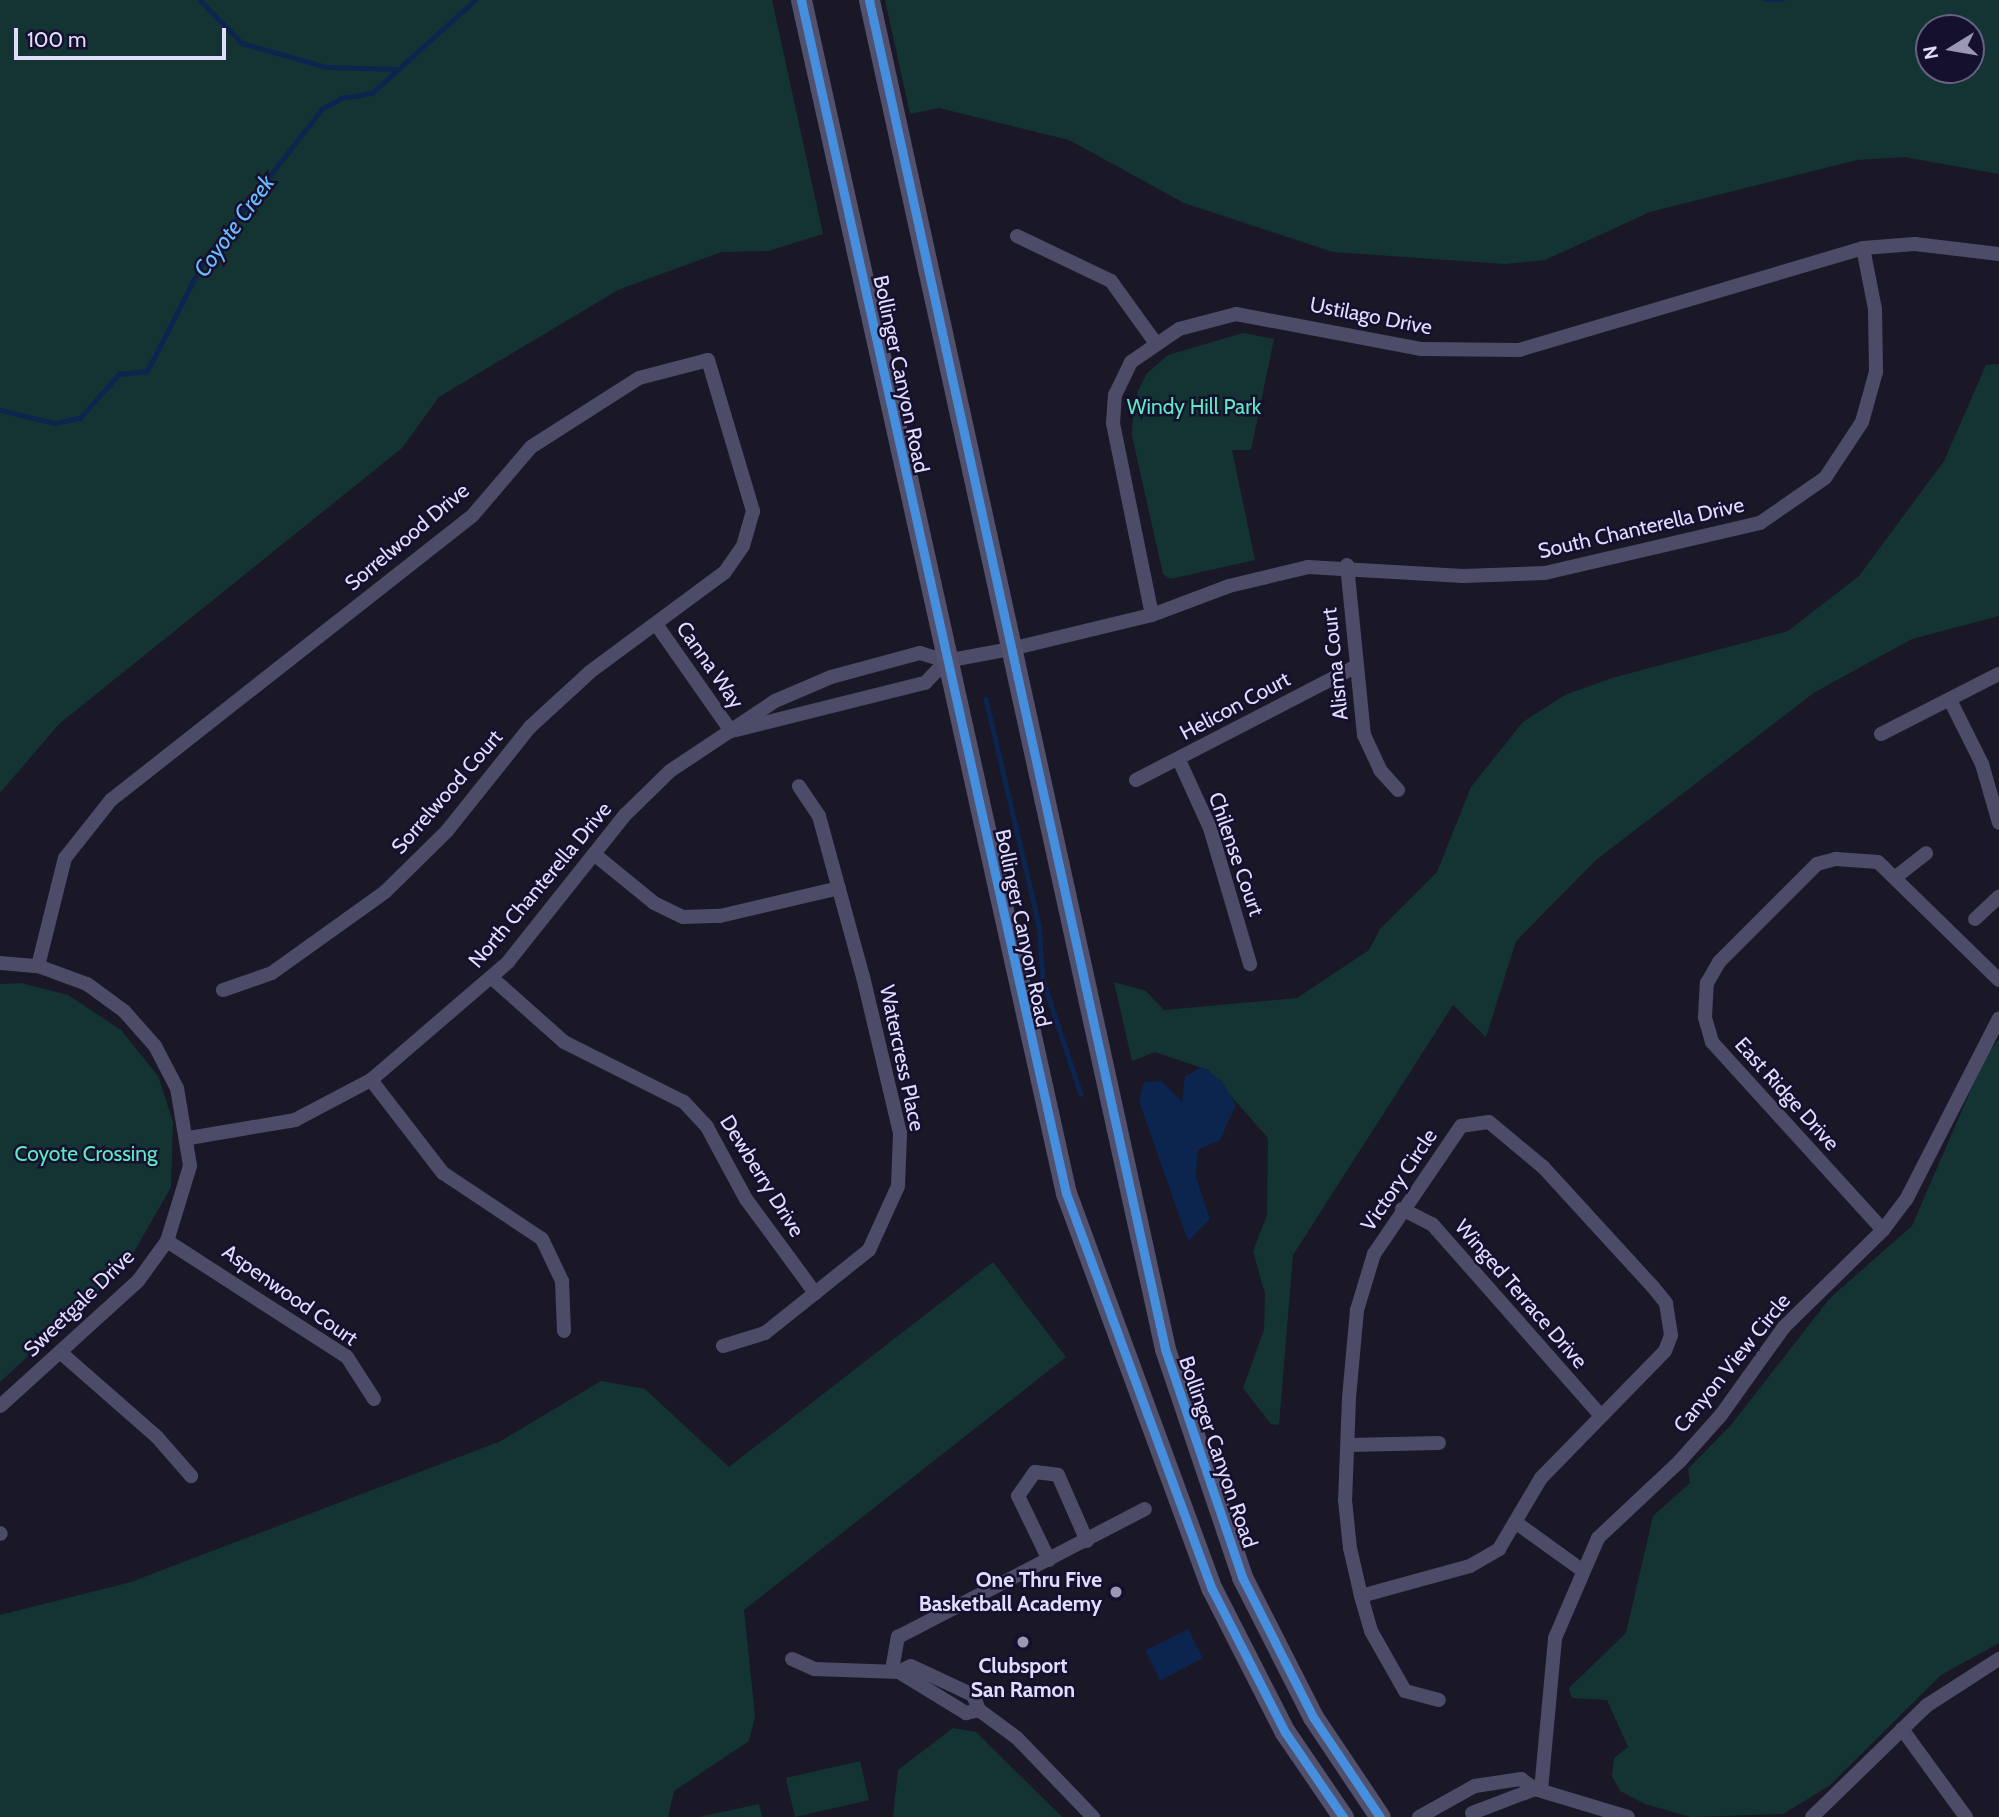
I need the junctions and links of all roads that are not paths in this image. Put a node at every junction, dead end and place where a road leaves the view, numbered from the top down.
1 (801, 0) edge
2 (869, 0) edge
3 (1017, 236) dead end
4 (1863, 247) junction
5 (1999, 254) edge
6 (1155, 342) junction
7 (1347, 565) junction
8 (1152, 615) junction
9 (656, 624) junction
10 (1011, 649) junction
11 (946, 661) junction
12 (1353, 668) junction
13 (1999, 674) edge
14 (1950, 700) junction
15 (731, 731) junction
16 (1881, 734) dead end
17 (1178, 760) junction
18 (1136, 780) dead end
19 (799, 786) dead end
20 (1398, 790) dead end
21 (1999, 823) edge
22 (1926, 853) dead end
23 (594, 854) junction
24 (1897, 876) junction
25 (839, 888) junction
26 (1999, 897) edge
27 (1975, 919) dead end
28 (0, 963) edge
29 (1250, 964) dead end
30 (38, 966) junction
31 (492, 978) junction
32 (1999, 980) edge
33 (223, 990) dead end
34 (1999, 1018) edge
35 (371, 1080) junction
36 (189, 1138) junction
37 (1402, 1209) junction
38 (1883, 1230) junction
39 (167, 1241) junction
40 (815, 1293) junction
41 (564, 1331) dead end
42 (723, 1346) dead end
43 (60, 1352) junction
44 (374, 1399) dead end
45 (0, 1406) edge
46 (1601, 1416) junction
47 (1439, 1443) dead end
48 (1348, 1445) junction
49 (191, 1476) dead end
50 (1145, 1510) dead end
51 (1518, 1524) junction
52 (1087, 1541) junction
53 (1049, 1560) junction
54 (1579, 1569) junction
55 (1361, 1595) junction
56 (792, 1659) dead end
57 (1999, 1659) edge
58 (896, 1671) junction
59 (1439, 1700) dead end
60 (1902, 1729) junction
61 (1538, 1789) junction
62 (1480, 1814) edge
63 (1093, 1817) edge
64 (1343, 1817) edge
65 (1380, 1817) edge
66 (1419, 1817) edge
67 (1628, 1817) edge
68 (1812, 1817) edge
69 (1966, 1817) edge

1 - 11 main road, Bollinger Canyon Road
2 - 10 main road, Bollinger Canyon Road
3 - 6 street
4 - 5 street, Ustilago Drive
4 - 6 street, Ustilago Drive
4 - 7 street, South Chanterella Drive
6 - 8 street, Ustilago Drive
7 - 8 street, South Chanterella Drive
7 - 12 street, Alisma Court
8 - 10 street, South Chanterella Drive
9 - 15 street, Canna Way
9 - 30 street, Sorrelwood Drive
9 - 33 street, Sorrelwood Court
10 - 11 street, North Chanterella Drive
10 - 65 main road, Bollinger Canyon Road
11 - 15 street, North Chanterella Drive
11 - 15 street, North Chanterella Drive
11 - 64 main road, Bollinger Canyon Road
12 - 17 street, Helicon Court
12 - 20 street, Alisma Court
13 - 14 street
14 - 16 street
14 - 21 street
15 - 23 street, North Chanterella Drive
17 - 18 street, Helicon Court
17 - 29 street, Chilense Court
19 - 25 street, Watercress Place
22 - 24 street
23 - 25 street
23 - 31 street, North Chanterella Drive
24 - 32 street, East Ridge Drive
24 - 38 street, East Ridge Drive
25 - 40 street, Watercress Place
26 - 27 street
28 - 30 street, Sweetgale Drive
30 - 36 street, Sweetgale Drive
31 - 35 street, North Chanterella Drive
31 - 40 street, Dewberry Drive
34 - 38 street, Canyon View Circle
35 - 36 street, North Chanterella Drive
35 - 41 street
36 - 39 street, Sweetgale Drive
37 - 46 street, Winged Terrace Drive
37 - 46 street, Victory Circle
37 - 48 street, Victory Circle
38 - 54 street, Canyon View Circle
39 - 43 street, Sweetgale Drive
39 - 44 street, Aspenwood Court
40 - 42 street, Watercress Place
43 - 45 street, Sweetgale Drive
43 - 49 street
46 - 51 street, Victory Circle
47 - 48 street
48 - 55 street, Victory Circle
50 - 52 street
51 - 54 street
51 - 55 street, Victory Circle
52 - 53 street
52 - 53 street
53 - 58 street
54 - 61 street, Canyon View Circle
55 - 59 street
56 - 58 street
57 - 60 street
58 - 63 street
60 - 68 street
60 - 69 street
61 - 62 street
61 - 66 street
61 - 67 street

